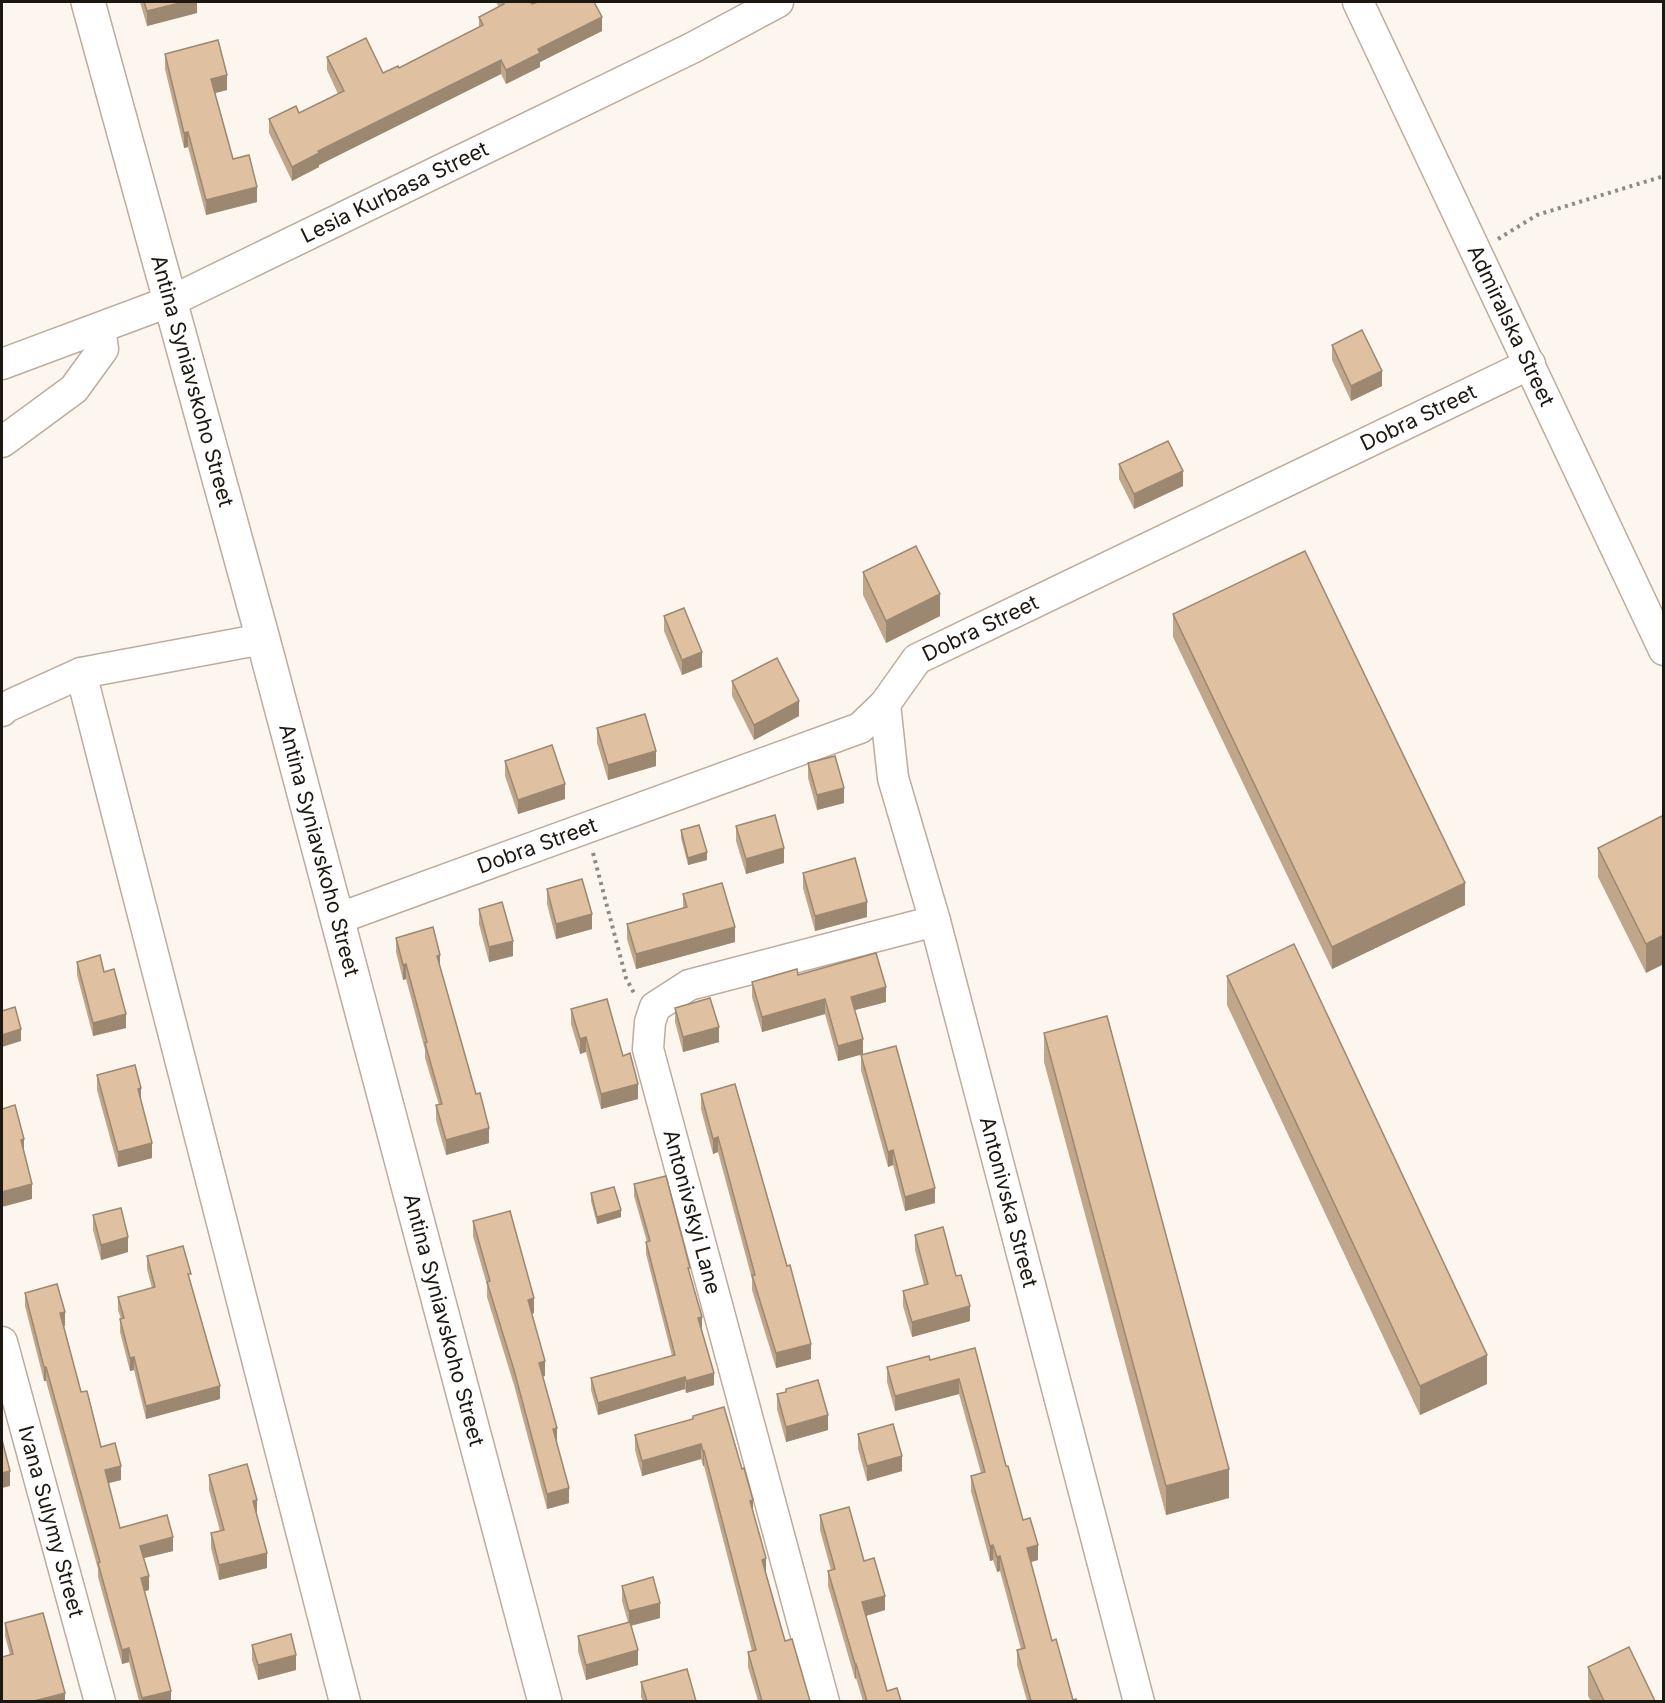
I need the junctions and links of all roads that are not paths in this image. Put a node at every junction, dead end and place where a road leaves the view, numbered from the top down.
1 (87, 2) edge
2 (778, 2) edge
3 (1358, 2) edge
4 (171, 301) junction
5 (100, 328) junction
6 (2, 364) edge
7 (1530, 364) junction
8 (2, 442) edge
9 (263, 639) junction
10 (1664, 650) edge
11 (81, 673) junction
12 (885, 704) junction
13 (2, 711) edge
14 (336, 919) junction
15 (935, 921) junction
16 (2, 1342) edge
17 (100, 1701) edge
18 (345, 1701) edge
19 (545, 1701) edge
20 (824, 1701) edge
21 (1139, 1701) edge

1 - 4 street, Antina Syniavskoho Street
2 - 4 street, Lesia Kurbasa Street
3 - 7 street, Admiralska Street
4 - 5 street, Lesia Kurbasa Street
4 - 9 street, Antina Syniavskoho Street
5 - 6 street, Lesia Kurbasa Street
5 - 8 street
7 - 10 street, Admiralska Street
7 - 12 street, Dobra Street
9 - 11 street
9 - 14 street, Antina Syniavskoho Street
11 - 13 street
11 - 18 street
12 - 14 street, Dobra Street
12 - 15 street, Antonivska Street
14 - 19 street, Antina Syniavskoho Street
15 - 20 street, Antonivskyi Lane
15 - 21 street, Antonivska Street
16 - 17 street, Ivana Sulymy Street

